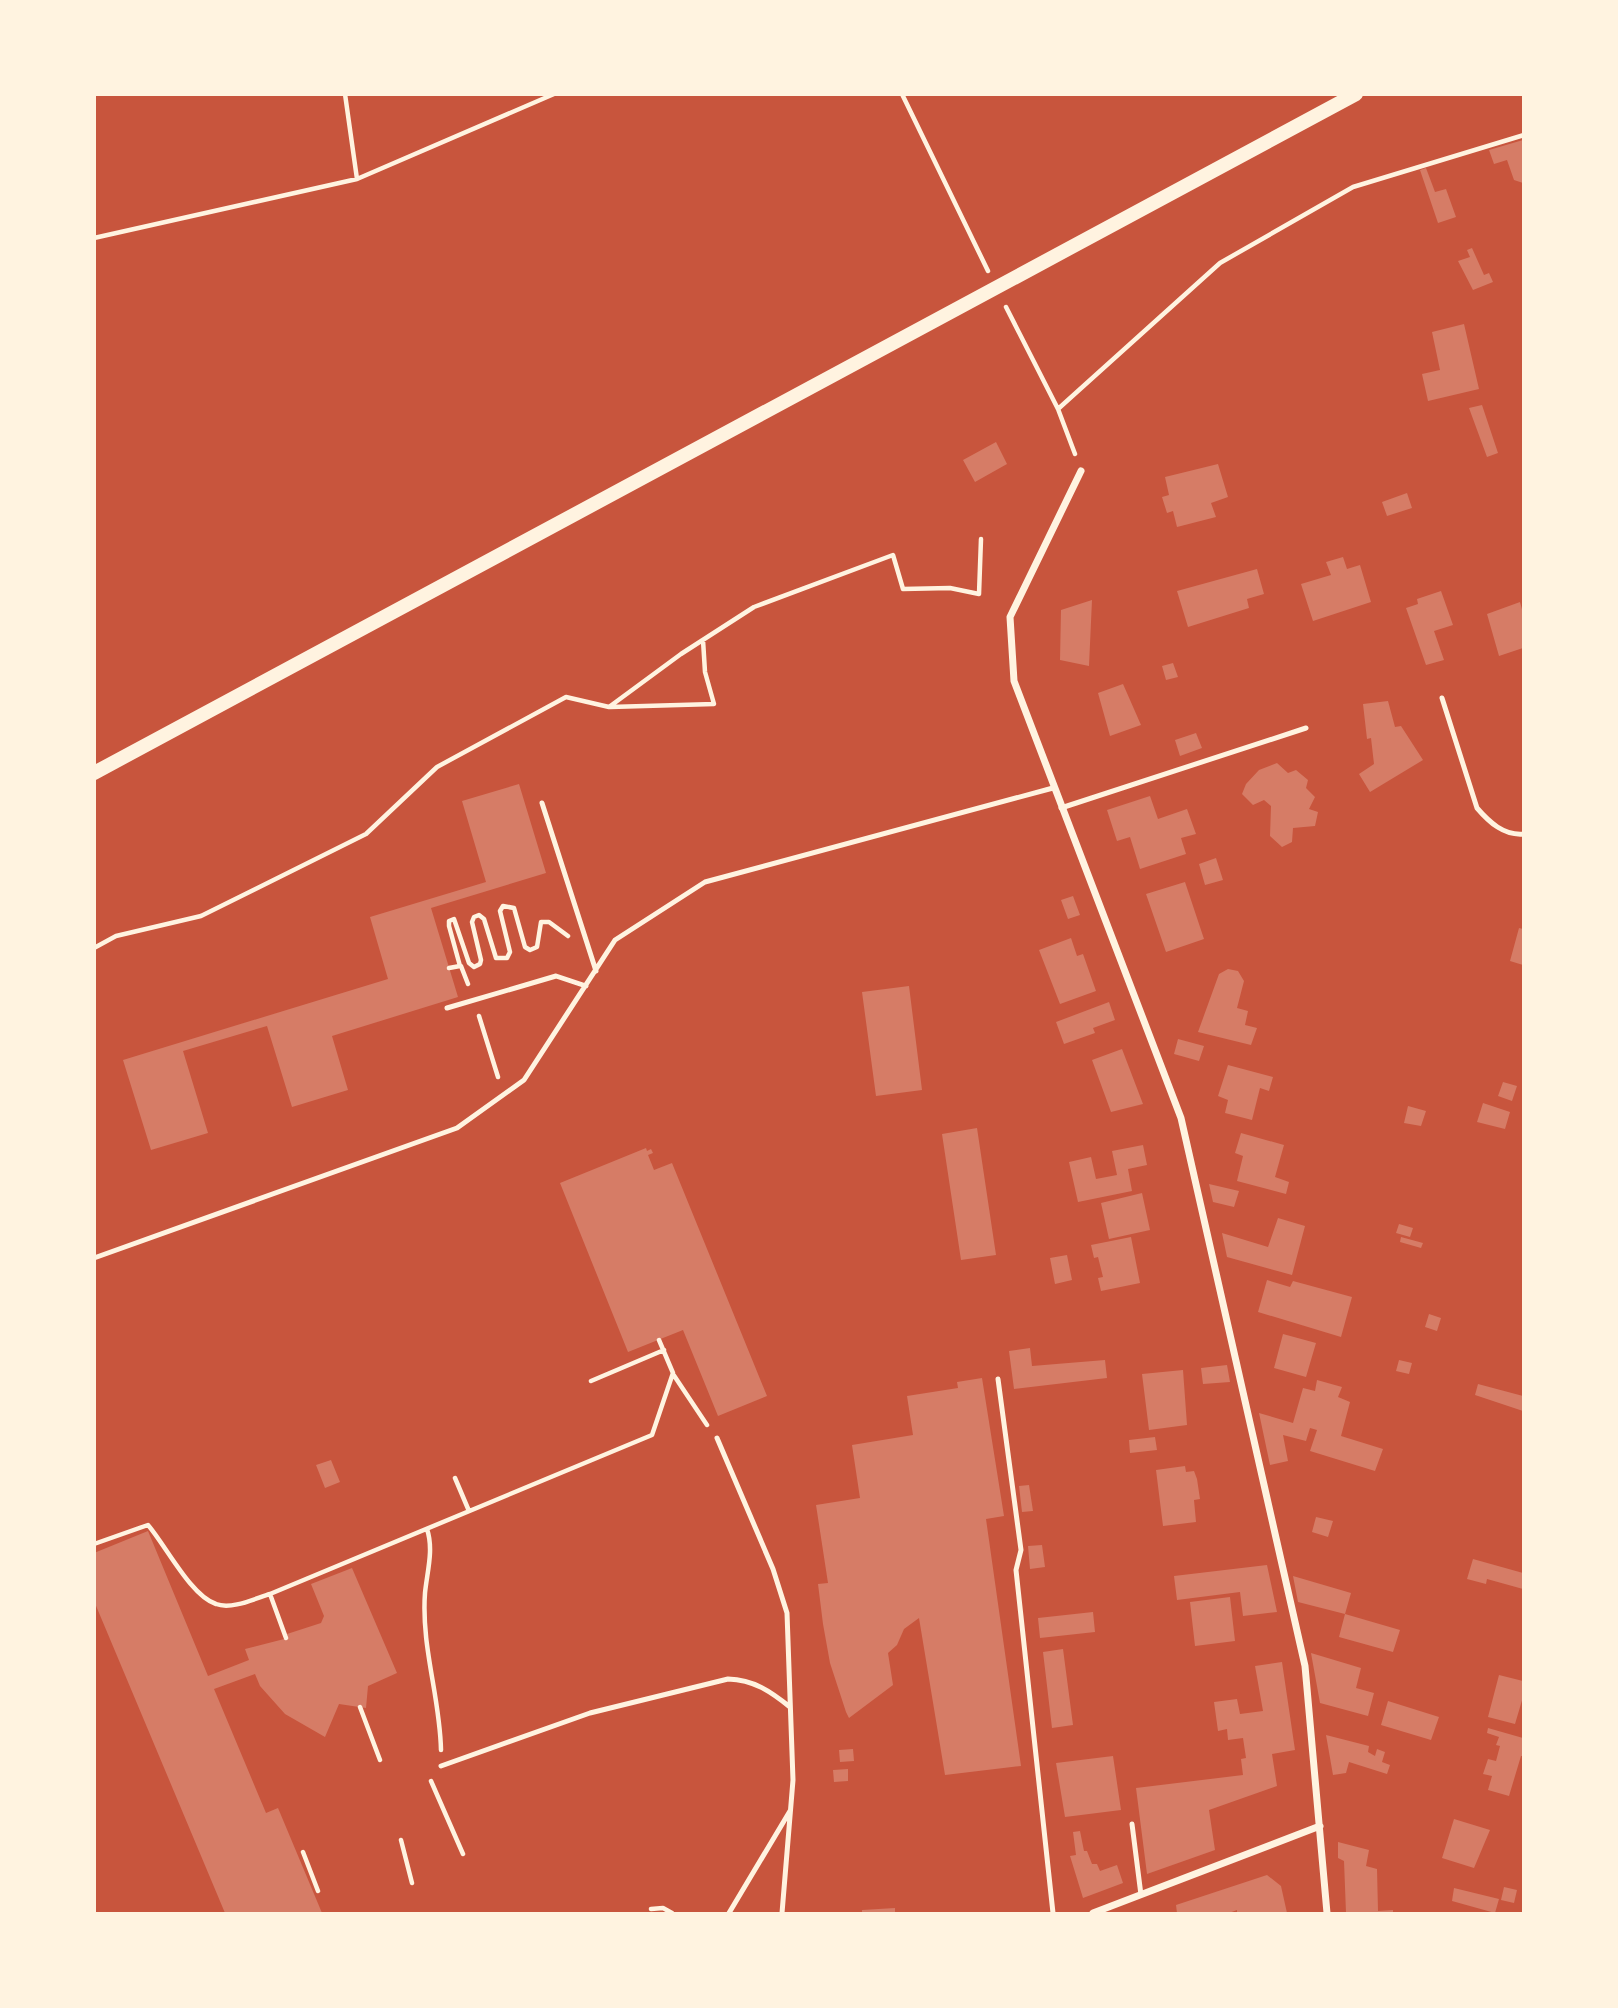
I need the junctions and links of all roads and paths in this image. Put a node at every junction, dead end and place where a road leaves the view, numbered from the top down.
1 (345, 94) edge
2 (554, 94) edge
3 (902, 94) edge
4 (1356, 94) edge
5 (1524, 135) edge
6 (357, 178) junction
7 (94, 238) edge
8 (989, 273) dead end
9 (1001, 297) dead end
10 (1058, 409) junction
11 (1081, 471) joint
12 (981, 539) dead end
13 (703, 640) junction
14 (1442, 698) dead end
15 (609, 706) junction
16 (1307, 727) dead end
17 (94, 773) edge
18 (1053, 788) junction
19 (542, 803) dead end
20 (1061, 808) junction
21 (1524, 834) edge
22 (586, 940) junction
23 (94, 947) edge
24 (449, 968) dead end
25 (596, 971) junction
26 (586, 986) junction
27 (473, 999) junction
28 (447, 1007) dead end
29 (503, 1095) junction
30 (94, 1258) edge
31 (659, 1340) dead end
32 (664, 1350) junction
33 (673, 1373) junction
34 (998, 1379) dead end
35 (591, 1381) dead end
36 (717, 1438) joint
37 (455, 1478) dead end
38 (468, 1511) junction
39 (427, 1529) junction
40 (94, 1544) edge
41 (270, 1594) junction
42 (286, 1638) dead end
43 (360, 1707) dead end
44 (790, 1707) junction
45 (380, 1760) dead end
46 (442, 1766) joint
47 (431, 1781) dead end
48 (791, 1810) junction
49 (1132, 1825) dead end
50 (1320, 1826) junction
51 (401, 1840) dead end
52 (303, 1852) dead end
53 (463, 1854) dead end
54 (412, 1883) dead end
55 (318, 1891) dead end
56 (1141, 1895) junction
57 (651, 1909) dead end
58 (672, 1913) edge
59 (729, 1913) edge
60 (782, 1913) edge
61 (1053, 1913) edge
62 (1093, 1913) edge
63 (1327, 1913) edge

1 - 6 path
2 - 6 path
3 - 8 path
4 - 17 main road
5 - 10 path
6 - 7 path
9 - 10 path
10 - 11 path
11 - 18 street
12 - 13 path
13 - 15 path
13 - 15 path
14 - 21 lane
15 - 23 path
16 - 20 lane
18 - 20 street
18 - 25 lane
19 - 22 lane
20 - 50 street
22 - 24 path
22 - 25 lane
25 - 26 lane
26 - 27 lane
26 - 29 lane
27 - 28 lane
27 - 29 path
29 - 30 lane
31 - 32 path
32 - 33 path
32 - 35 path
33 - 36 path
33 - 38 path
34 - 61 lane
36 - 44 lane
37 - 38 path
38 - 39 path
39 - 41 path
39 - 46 path
40 - 41 path
41 - 42 path
43 - 45 path
44 - 46 lane
44 - 48 lane
47 - 53 path
48 - 59 lane
48 - 60 lane
49 - 56 lane
50 - 56 street
50 - 63 street
51 - 54 path
52 - 55 path
56 - 62 street
57 - 58 path

